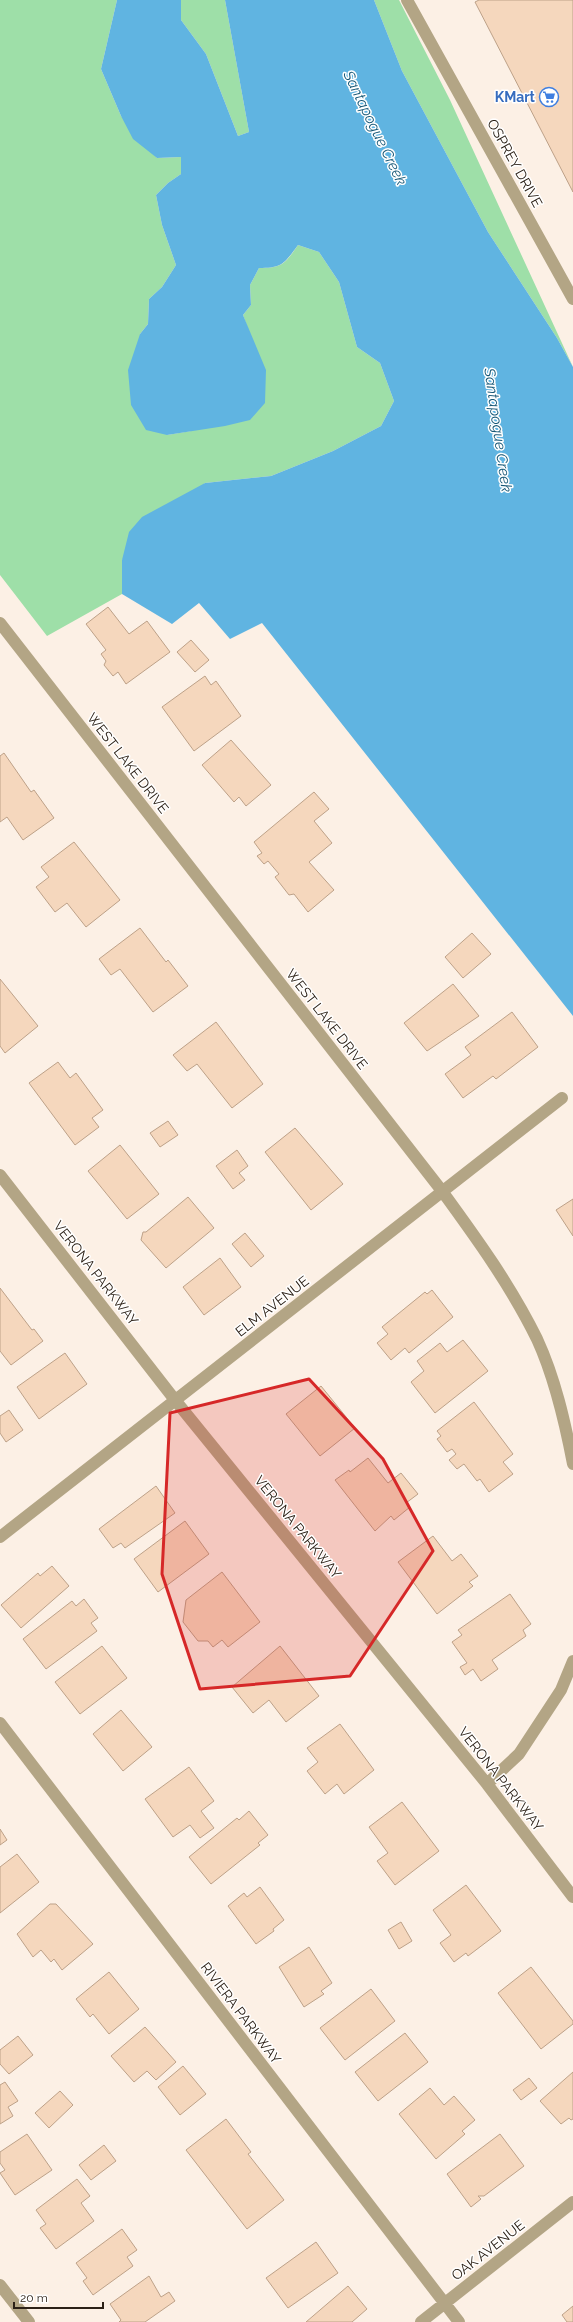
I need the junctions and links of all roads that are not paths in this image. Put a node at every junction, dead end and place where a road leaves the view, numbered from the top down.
1 (407, 0) edge
2 (573, 300) edge
3 (0, 623) edge
4 (562, 1098) dead end
5 (0, 1174) edge
6 (442, 1192) junction
7 (175, 1400) junction
8 (573, 1464) edge
9 (0, 1537) edge
10 (573, 1661) edge
11 (0, 1723) edge
12 (487, 1784) junction
13 (573, 1897) edge
14 (573, 2202) edge
15 (0, 2285) edge
16 (444, 2303) junction
17 (29, 2322) edge
18 (421, 2322) edge
19 (459, 2322) edge

1 - 2 street, OSPREY DRIVE
3 - 6 street, WEST LAKE DRIVE
4 - 6 street, ELM AVENUE
5 - 7 street, VERONA PARKWAY
6 - 7 street, ELM AVENUE
6 - 8 street, WEST LAKE DRIVE
7 - 9 street, ELM AVENUE
7 - 12 street, VERONA PARKWAY
10 - 12 street
11 - 16 street, RIVIERA PARKWAY
12 - 13 street, VERONA PARKWAY
14 - 16 street, OAK AVENUE
15 - 17 street
16 - 18 street, OAK AVENUE
16 - 19 street, RIVIERA PARKWAY

